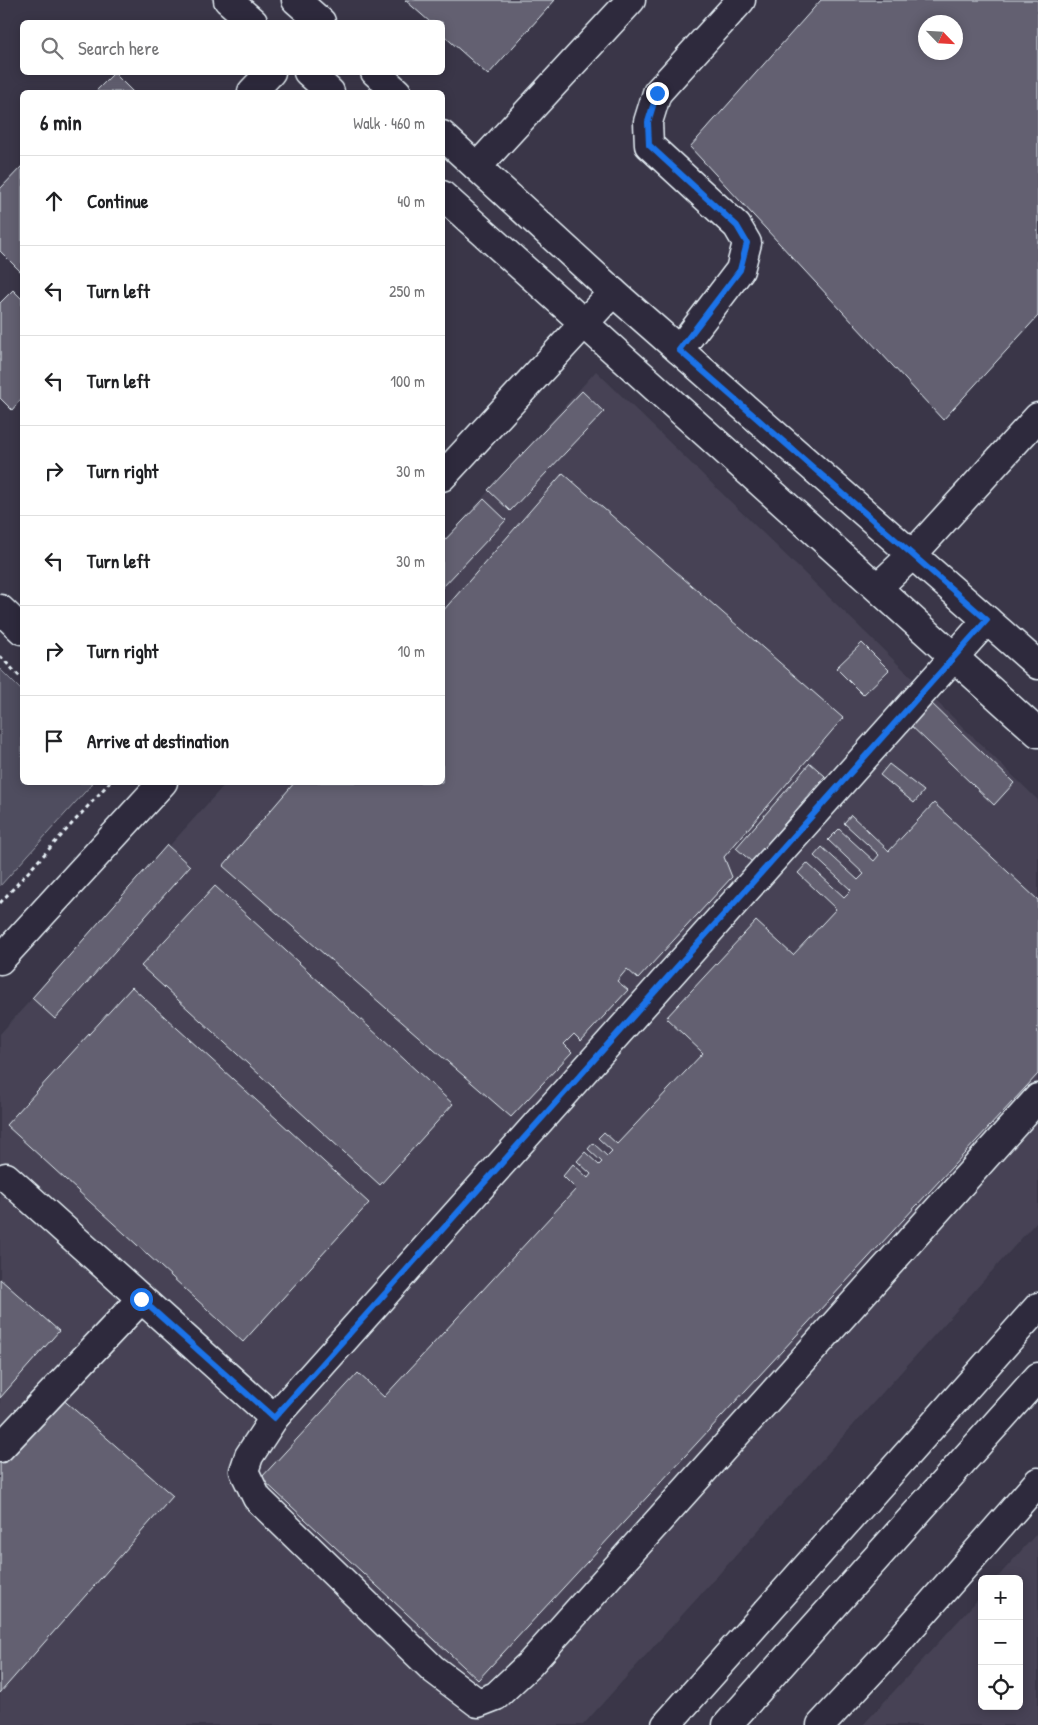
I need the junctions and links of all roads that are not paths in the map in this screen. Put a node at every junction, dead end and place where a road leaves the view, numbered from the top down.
1 (228, 0) edge
2 (296, 0) edge
3 (631, 0) edge
4 (741, 0) edge
5 (251, 20) edge
6 (319, 20) edge
7 (268, 75) edge
8 (311, 75) edge
9 (378, 75) edge
10 (254, 90) edge
11 (328, 90) edge
12 (395, 90) edge
13 (445, 138) edge
14 (477, 166) junction
15 (445, 198) edge
16 (613, 292) junction
17 (584, 323) junction
18 (679, 350) junction
19 (1038, 417) edge
20 (445, 474) edge
21 (912, 555) junction
22 (878, 587) junction
23 (0, 609) edge
24 (987, 620) junction
25 (20, 628) edge
26 (954, 656) junction
27 (1038, 666) edge
28 (1038, 733) edge
29 (160, 785) edge
30 (0, 960) edge
31 (1038, 1098) edge
32 (6, 1177) dead end
33 (141, 1299) junction
34 (1038, 1307) edge
35 (1038, 1377) edge
36 (274, 1418) junction
37 (0, 1448) edge
38 (1038, 1482) edge
39 (666, 1725) edge
40 (728, 1725) edge
41 (821, 1725) edge

1 - 5 street
2 - 6 street
3 - 14 street
4 - 18 street
7 - 10 street
8 - 11 street
9 - 12 street
13 - 14 street
14 - 16 street
15 - 17 street
16 - 17 street
16 - 18 street
17 - 20 street
17 - 22 street
18 - 21 street
19 - 21 street
21 - 22 street
21 - 24 street
22 - 26 street
23 - 25 street
24 - 26 street
24 - 27 street
26 - 28 street
26 - 36 street
29 - 30 street
31 - 36 street
32 - 33 street
33 - 36 street
33 - 37 street
34 - 39 street
35 - 40 street
38 - 41 street

